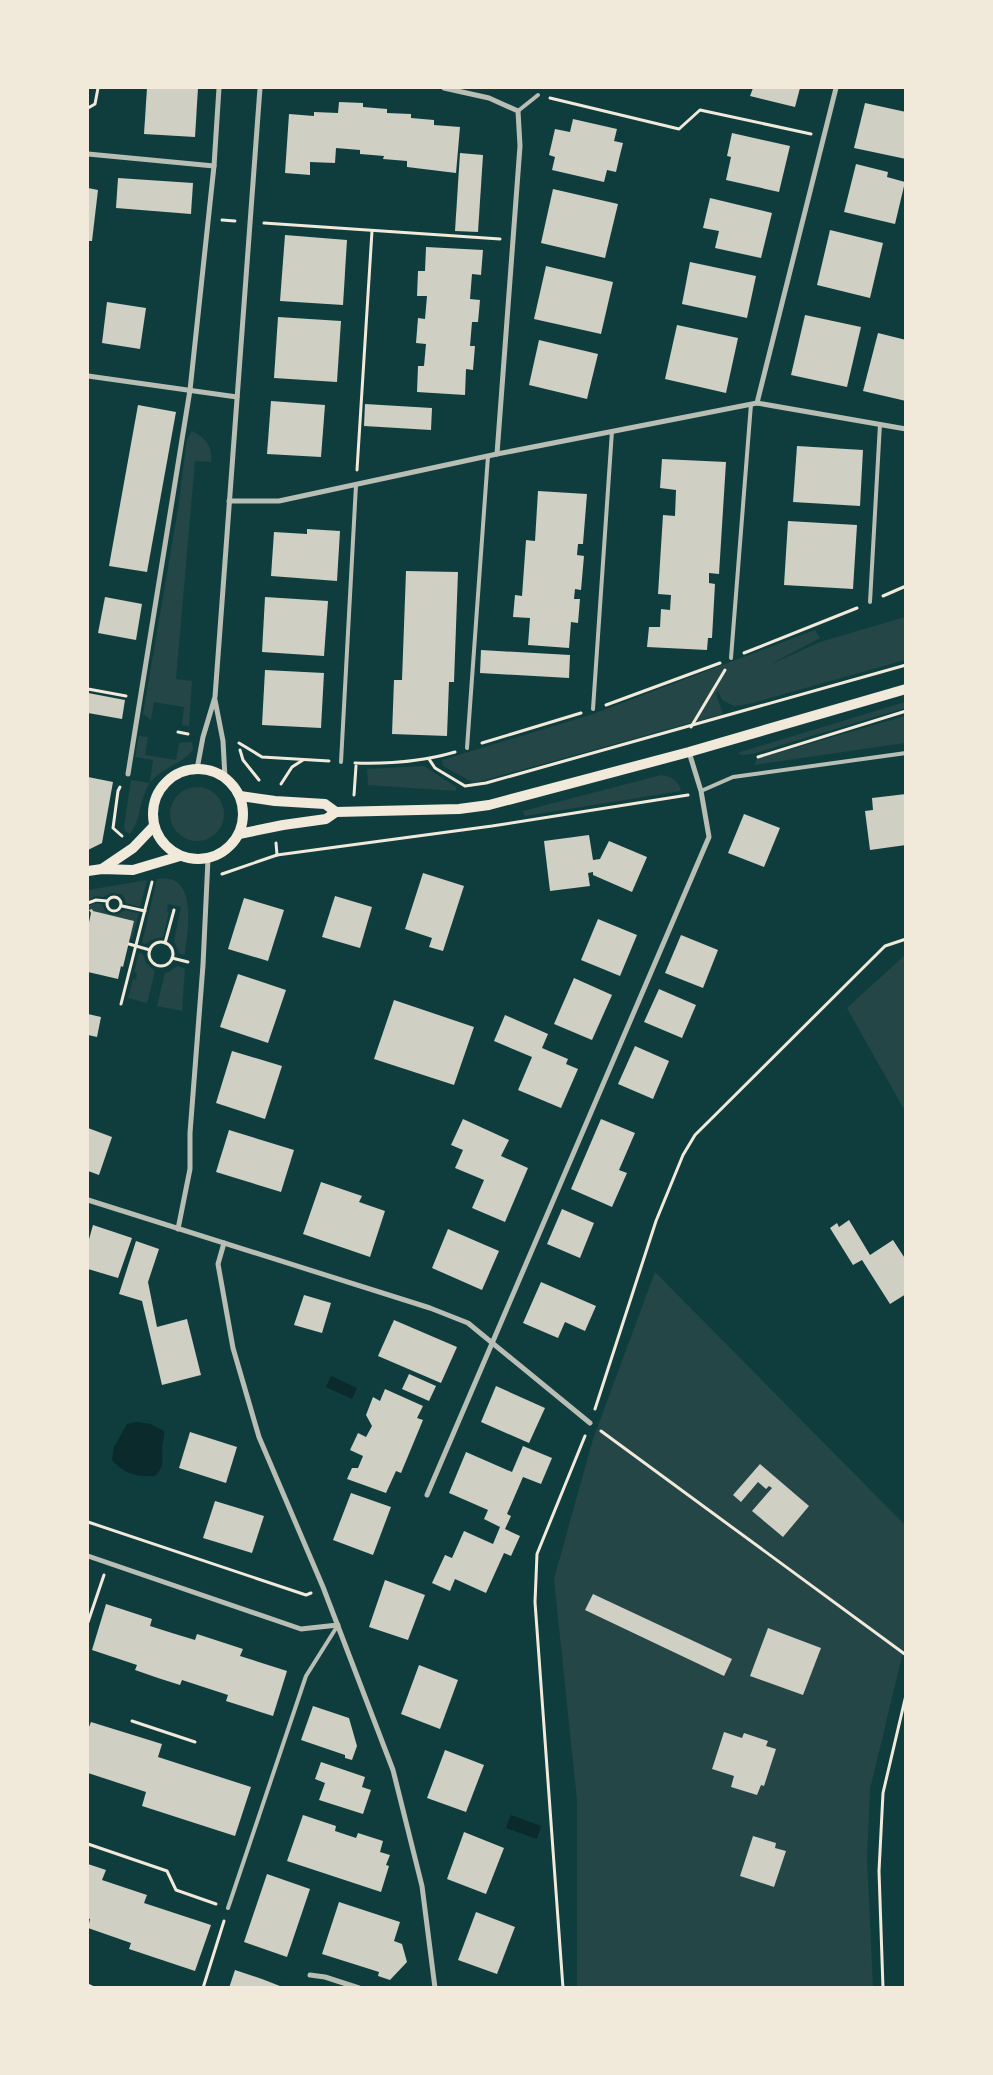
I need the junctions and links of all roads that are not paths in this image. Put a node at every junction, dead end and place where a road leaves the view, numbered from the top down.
1 (219, 88) edge
2 (260, 88) edge
3 (444, 88) edge
4 (836, 88) edge
5 (538, 96) road end
6 (518, 111) junction
7 (88, 154) edge
8 (214, 166) junction
9 (88, 376) edge
10 (190, 390) junction
11 (237, 397) junction
12 (754, 403) junction
13 (880, 424) junction
14 (906, 429) edge
15 (612, 431) junction
16 (497, 454) junction
17 (488, 456) junction
18 (356, 486) junction
19 (229, 501) junction
20 (870, 602) road end
21 (732, 658) road end
22 (906, 689) edge
23 (215, 697) junction
24 (593, 710) road end
25 (467, 748) road end
26 (689, 752) junction
27 (906, 753) edge
28 (341, 762) dead end
29 (197, 769) junction
30 (128, 774) road end
31 (225, 778) junction
32 (701, 791) junction
33 (240, 796) junction
34 (336, 812) junction
35 (154, 826) junction
36 (239, 834) junction
37 (180, 856) junction
38 (208, 859) junction
39 (102, 868) junction
40 (88, 871) edge
41 (88, 1200) edge
42 (178, 1229) junction
43 (224, 1243) junction
44 (492, 1340) junction
45 (590, 1423) road end
46 (426, 1495) dead end
47 (88, 1556) edge
48 (338, 1625) junction
49 (228, 1908) road end
50 (310, 1975) dead end
51 (359, 1988) edge
52 (435, 1988) edge

1 - 8 street
2 - 11 street
3 - 6 street
4 - 12 street
5 - 6 lane
6 - 16 street
7 - 8 street
8 - 10 street
9 - 10 street
10 - 11 street
10 - 30 street
11 - 19 street
12 - 13 street
12 - 15 street
12 - 21 lane
13 - 14 street
13 - 20 lane
15 - 16 street
15 - 24 lane
16 - 17 street
17 - 18 street
17 - 25 lane
18 - 19 street
18 - 28 lane
19 - 23 street
22 - 26 main road
23 - 29 street
23 - 31 street
26 - 32 street
26 - 34 main road
27 - 32 lane
29 - 31 main road
29 - 35 main road
31 - 33 main road
32 - 44 street
33 - 34 main road
33 - 36 main road
34 - 36 main road
35 - 37 main road
35 - 39 main road
36 - 38 main road
37 - 38 main road
37 - 39 main road
38 - 42 street
39 - 40 main road
41 - 42 street
42 - 43 street
43 - 44 street
43 - 48 street
44 - 45 street
44 - 46 street
47 - 48 street
48 - 49 lane
48 - 52 street
50 - 51 street

